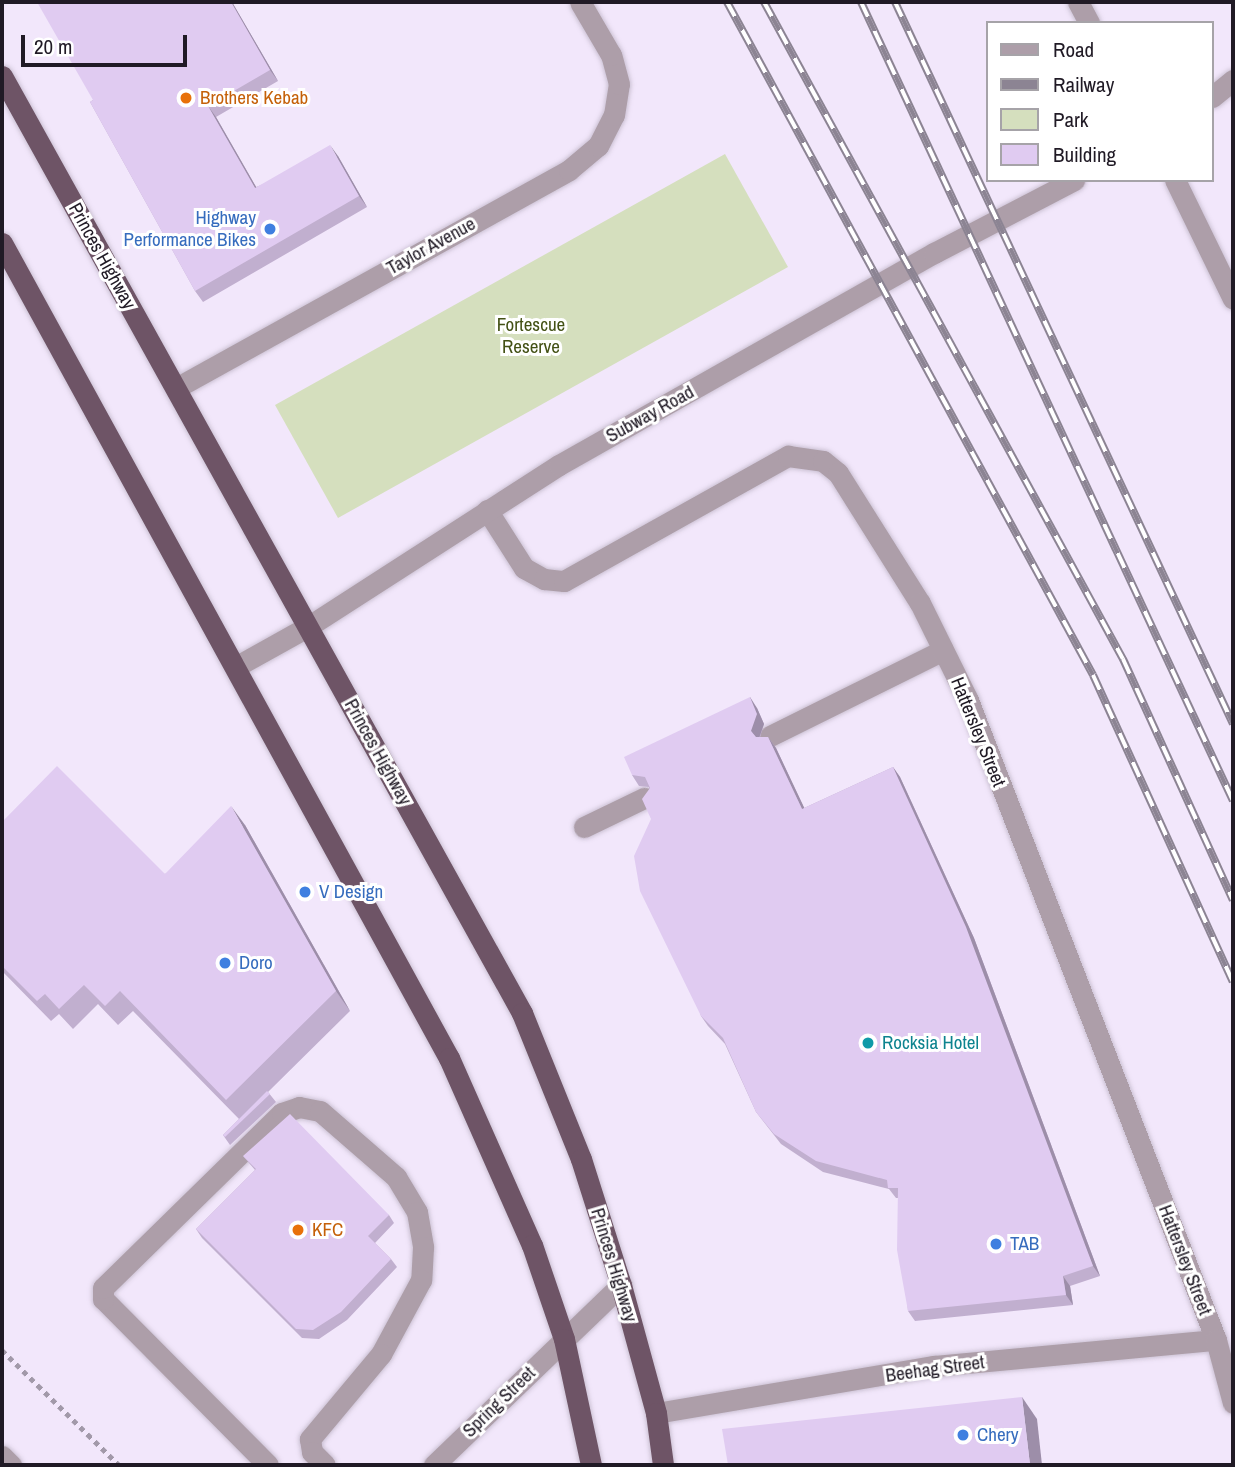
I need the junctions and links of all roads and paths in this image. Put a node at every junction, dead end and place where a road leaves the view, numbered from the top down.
1 (580, 2) edge
2 (1078, 2) edge
3 (1088, 21) edge
4 (2, 76) edge
5 (1233, 80) edge
6 (1214, 95) edge
7 (1070, 182) edge
8 (1176, 182) edge
9 (2, 243) edge
10 (1233, 299) edge
11 (176, 388) junction
12 (487, 510) junction
13 (309, 626) junction
14 (943, 650) junction
15 (237, 666) junction
16 (770, 736) edge
17 (644, 798) edge
18 (584, 827) dead end
19 (621, 1284) junction
20 (564, 1339) junction
21 (1216, 1339) junction
22 (2, 1350) edge
23 (1233, 1404) edge
24 (656, 1413) junction
25 (2, 1456) edge
26 (11, 1465) edge
27 (119, 1465) edge
28 (268, 1465) edge
29 (325, 1465) edge
30 (434, 1465) edge
31 (591, 1465) edge
32 (663, 1465) edge

1 - 11 street, Taylor Avenue
2 - 3 street
4 - 11 highway, Princes Highway
5 - 6 street
7 - 12 street, Subway Road
8 - 10 street
9 - 15 highway
11 - 13 highway, Princes Highway
12 - 13 street, Subway Road
12 - 14 street, Hattersley Street
13 - 15 street, Subway Road
13 - 19 highway, Princes Highway
14 - 16 street
14 - 21 street, Hattersley Street
15 - 20 highway
17 - 18 street
19 - 20 street, Spring Street
19 - 24 highway, Princes Highway
20 - 30 street, Spring Street
20 - 31 highway
21 - 23 street, Hattersley Street
21 - 24 street, Beehag Street
22 - 27 path
24 - 32 highway, Princes Highway
25 - 26 street
28 - 29 street

